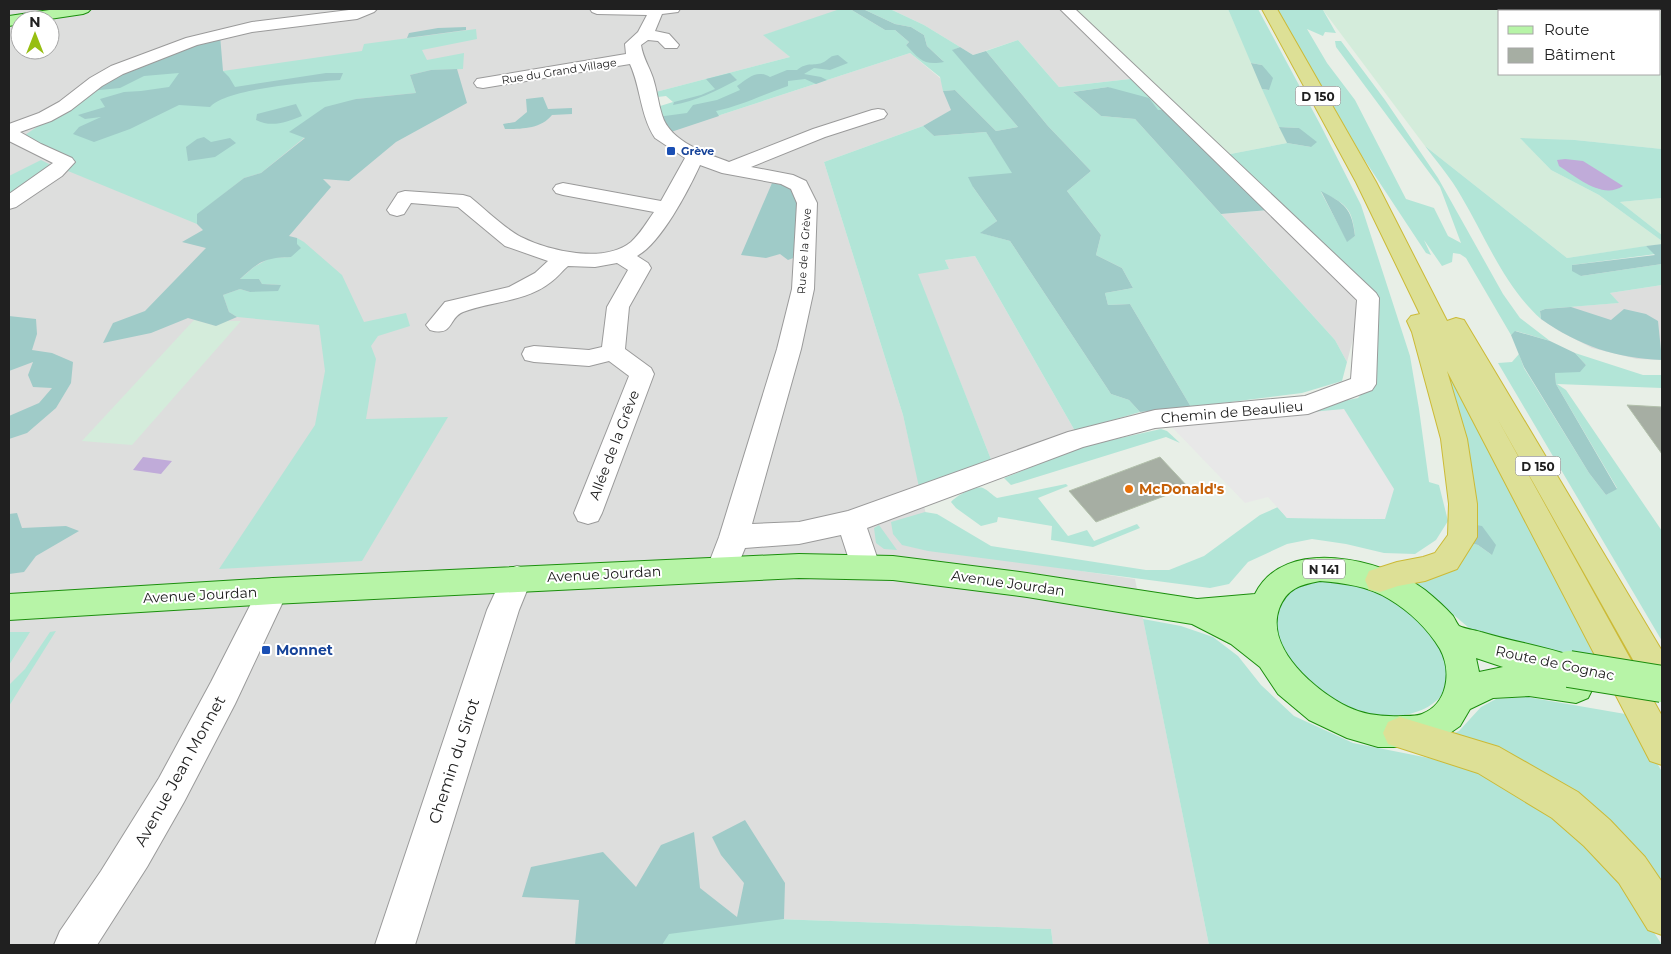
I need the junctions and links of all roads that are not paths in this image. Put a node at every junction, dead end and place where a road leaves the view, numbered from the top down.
1 (83, 9) edge
2 (255, 9) edge
3 (369, 9) edge
4 (597, 9) edge
5 (666, 9) edge
6 (1067, 9) edge
7 (1269, 9) edge
8 (9, 22) edge
9 (252, 28) junction
10 (635, 44) junction
11 (671, 45) dead end
12 (482, 83) dead end
13 (878, 114) dead end
14 (9, 132) edge
15 (695, 156) junction
16 (729, 169) junction
17 (1366, 182) junction
18 (563, 189) dead end
19 (9, 203) edge
20 (666, 208) junction
21 (397, 210) dead end
22 (621, 256) junction
23 (562, 259) junction
24 (438, 324) dead end
25 (613, 352) junction
26 (534, 354) dead end
27 (588, 513) dead end
28 (851, 522) junction
29 (734, 537) junction
30 (865, 566) junction
31 (722, 568) junction
32 (518, 578) junction
33 (1380, 580) junction
34 (273, 591) junction
35 (1263, 606) junction
36 (9, 607) edge
37 (1197, 612) junction
38 (1449, 636) junction
39 (1270, 656) junction
40 (1573, 678) junction
41 (1662, 680) edge
42 (1662, 684) edge
43 (1461, 697) junction
44 (1662, 703) edge
45 (1400, 733) junction
46 (1662, 749) edge
47 (1662, 916) edge
48 (74, 945) edge
49 (395, 945) edge

1 - 8 main road
2 - 9 street
3 - 9 street
4 - 5 street
5 - 10 street
6 - 28 street, Chemin de Beaulieu
7 - 17 highway, D 150
9 - 14 street
10 - 11 street
10 - 12 street, Rue du Grand Village
10 - 15 street, Rue de la Grève
13 - 16 street
14 - 19 street
15 - 16 street, Rue de la Grève
15 - 20 street
16 - 29 street, Rue de la Grève
17 - 33 highway
17 - 41 highway, D 150
17 - 46 highway, D 150
18 - 20 street
20 - 22 street
21 - 23 street
22 - 23 street
22 - 25 street
23 - 24 street
25 - 26 street
25 - 27 street, Allée de la Grêve
28 - 29 street, Chemin de Beaulieu
28 - 30 street
29 - 31 street, Rue de la Grève
30 - 31 main road, Avenue Jourdan
30 - 37 main road, Avenue Jourdan
31 - 32 main road, Avenue Jourdan
32 - 34 main road, Avenue Jourdan
32 - 49 street, Chemin du Sirot
33 - 35 main road, N 141
33 - 38 main road, N 141
34 - 36 main road, Avenue Jourdan
34 - 48 street, Avenue Jean Monnet
35 - 37 main road, Avenue Jourdan
35 - 39 main road
37 - 39 main road, Avenue Jourdan
38 - 40 main road, Route de Cognac
38 - 43 main road, N 141
39 - 45 main road
40 - 42 main road, Route de Cognac, bridge
40 - 43 main road, Route de Cognac
40 - 44 main road, Route de Cognac
43 - 45 main road
45 - 47 highway

